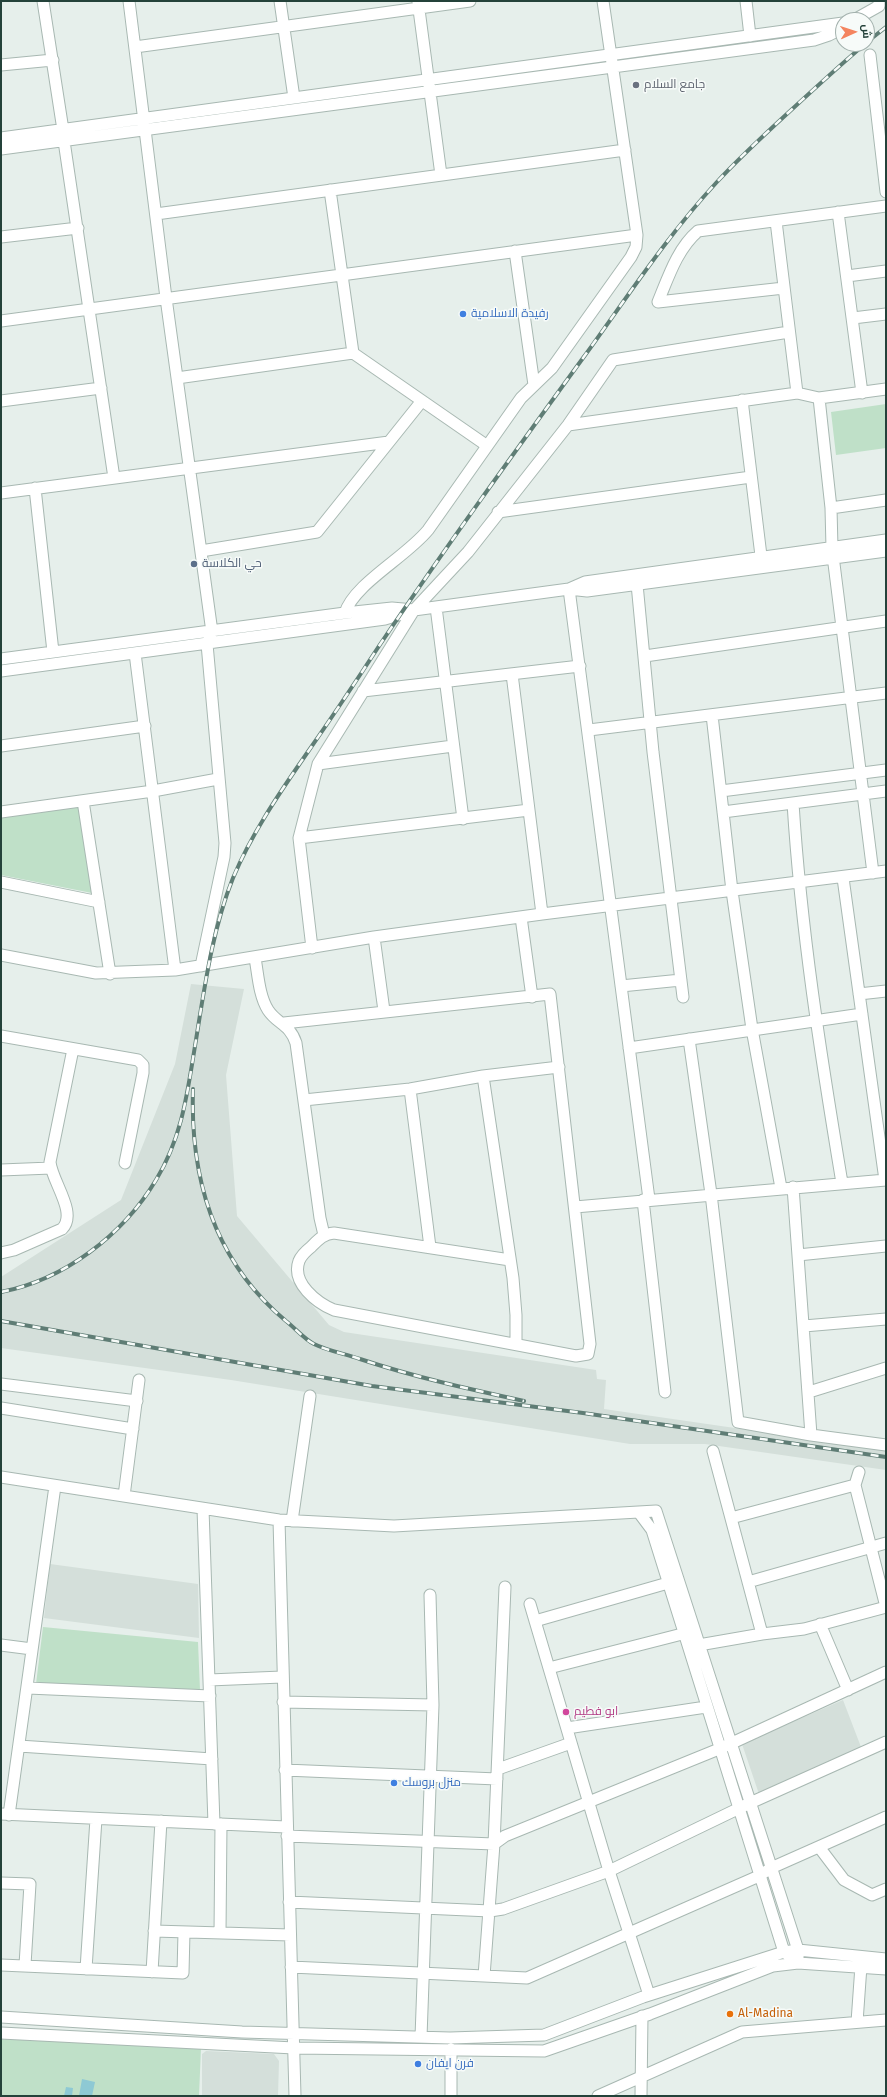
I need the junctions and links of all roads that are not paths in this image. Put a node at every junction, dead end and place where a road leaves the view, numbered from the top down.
1 (43, 1) edge
2 (128, 1) edge
3 (280, 1) edge
4 (470, 1) edge
5 (603, 1) edge
6 (746, 1) edge
7 (418, 4) edge
8 (879, 4) edge
9 (866, 12) edge
10 (835, 24) edge
11 (284, 26) junction
12 (835, 33) edge
13 (750, 36) junction
14 (134, 47) junction
15 (610, 55) junction
16 (870, 55) dead end
17 (53, 60) junction
18 (1, 65) edge
19 (612, 67) junction
20 (429, 86) junction
21 (294, 98) junction
22 (882, 117) edge
23 (145, 125) junction
24 (63, 135) junction
25 (1, 138) edge
26 (1, 149) edge
27 (625, 150) junction
28 (441, 175) junction
29 (330, 190) junction
30 (886, 192) edge
31 (886, 206) edge
32 (838, 212) junction
33 (156, 214) junction
34 (776, 221) junction
35 (78, 228) junction
36 (637, 234) junction
37 (1, 237) edge
38 (515, 251) junction
39 (886, 271) edge
40 (342, 275) junction
41 (847, 276) junction
42 (784, 288) junction
43 (166, 298) junction
44 (89, 309) junction
45 (886, 314) edge
46 (853, 318) junction
47 (1, 321) edge
48 (789, 332) junction
49 (353, 353) junction
50 (177, 378) junction
51 (534, 385) junction
52 (101, 388) junction
53 (886, 389) edge
54 (797, 393) junction
55 (862, 393) junction
56 (819, 398) junction
57 (742, 400) junction
58 (1, 401) edge
59 (421, 402) junction
60 (568, 425) junction
61 (389, 442) junction
62 (486, 445) junction
63 (189, 467) junction
64 (751, 477) junction
65 (114, 478) junction
66 (35, 488) junction
67 (1, 493) edge
68 (886, 500) edge
69 (831, 508) junction
70 (498, 512) junction
71 (886, 540) edge
72 (201, 551) junction
73 (886, 551) edge
74 (833, 552) junction
75 (762, 562) junction
76 (638, 584) junction
77 (569, 589) junction
78 (436, 607) junction
79 (414, 610) junction
80 (344, 613) junction
81 (886, 621) edge
82 (842, 626) junction
83 (212, 632) junction
84 (207, 644) junction
85 (53, 652) junction
86 (136, 653) junction
87 (645, 656) junction
88 (1, 659) edge
89 (580, 666) junction
90 (1, 671) edge
91 (512, 674) junction
92 (445, 681) junction
93 (364, 691) junction
94 (886, 693) edge
95 (851, 698) junction
96 (712, 715) junction
97 (652, 722) junction
98 (145, 726) junction
99 (589, 730) junction
100 (1, 746) edge
101 (453, 746) junction
102 (318, 764) junction
103 (886, 770) edge
104 (861, 773) junction
105 (218, 779) junction
106 (153, 790) junction
107 (721, 791) junction
108 (886, 791) edge
109 (863, 794) junction
110 (83, 801) junction
111 (793, 803) junction
112 (529, 810) junction
113 (1, 812) edge
114 (723, 812) junction
115 (463, 819) junction
116 (299, 838) junction
117 (886, 871) edge
118 (873, 873) junction
119 (843, 878) junction
120 (1, 882) edge
121 (798, 882) junction
122 (732, 891) junction
123 (672, 898) junction
124 (99, 902) junction
125 (610, 906) junction
126 (542, 914) junction
127 (521, 917) junction
128 (374, 937) junction
129 (312, 948) junction
130 (1, 955) edge
131 (254, 958) junction
132 (201, 966) junction
133 (175, 970) junction
134 (110, 974) junction
135 (681, 980) junction
136 (621, 986) junction
137 (886, 991) edge
138 (860, 994) junction
139 (532, 997) junction
140 (683, 997) dead end
141 (384, 1011) junction
142 (862, 1014) junction
143 (815, 1020) junction
144 (284, 1023) junction
145 (752, 1029) junction
146 (1, 1036) edge
147 (689, 1039) junction
148 (629, 1048) junction
149 (73, 1049) junction
150 (559, 1067) junction
151 (483, 1076) junction
152 (410, 1089) junction
153 (304, 1100) junction
154 (880, 1104) edge
155 (125, 1163) dead end
156 (51, 1168) junction
157 (1, 1170) edge
158 (886, 1180) edge
159 (842, 1183) junction
160 (787, 1188) junction
161 (711, 1194) junction
162 (646, 1200) junction
163 (575, 1207) junction
164 (324, 1235) junction
165 (886, 1246) edge
166 (430, 1247) junction
167 (1, 1254) edge
168 (798, 1255) junction
169 (510, 1260) junction
170 (886, 1319) edge
171 (804, 1326) junction
172 (516, 1344) junction
173 (886, 1368) edge
174 (139, 1380) dead end
175 (1, 1384) edge
176 (665, 1392) dead end
177 (809, 1392) junction
178 (310, 1396) dead end
179 (137, 1401) junction
180 (1, 1408) edge
181 (133, 1429) junction
182 (811, 1435) junction
183 (886, 1445) edge
184 (713, 1451) dead end
185 (859, 1472) dead end
186 (1, 1478) edge
187 (855, 1485) junction
188 (55, 1486) junction
189 (124, 1496) junction
190 (204, 1508) junction
191 (640, 1514) junction
192 (731, 1518) junction
193 (279, 1520) junction
194 (292, 1521) junction
195 (886, 1543) edge
196 (870, 1547) junction
197 (748, 1582) junction
198 (668, 1583) junction
199 (505, 1587) dead end
200 (430, 1595) dead end
201 (530, 1604) dead end
202 (886, 1607) edge
203 (535, 1622) junction
204 (820, 1624) junction
205 (689, 1633) junction
206 (762, 1634) junction
207 (1, 1645) edge
208 (693, 1646) junction
209 (32, 1649) junction
210 (549, 1668) junction
211 (886, 1672) edge
212 (282, 1677) junction
213 (209, 1680) junction
214 (28, 1688) junction
215 (848, 1690) junction
216 (210, 1696) junction
217 (283, 1702) junction
218 (433, 1705) junction
219 (706, 1707) junction
220 (567, 1728) junction
221 (886, 1742) edge
222 (571, 1743) junction
223 (730, 1743) junction
224 (19, 1746) junction
225 (719, 1749) junction
226 (212, 1759) junction
227 (285, 1770) junction
228 (497, 1774) junction
229 (431, 1775) junction
230 (590, 1802) junction
231 (750, 1803) junction
232 (739, 1809) junction
233 (5, 1815) edge
234 (886, 1817) edge
235 (96, 1818) junction
236 (161, 1821) junction
237 (218, 1824) junction
238 (287, 1831) junction
239 (428, 1841) junction
240 (494, 1844) junction
241 (819, 1847) junction
242 (771, 1868) junction
243 (609, 1871) junction
244 (759, 1876) junction
245 (1, 1882) edge
246 (886, 1890) edge
247 (289, 1902) junction
248 (426, 1908) junction
249 (490, 1911) junction
250 (154, 1931) junction
251 (184, 1932) junction
252 (220, 1933) junction
253 (628, 1934) junction
254 (290, 1935) junction
255 (798, 1950) junction
256 (784, 1952) junction
257 (886, 1959) edge
258 (1, 1963) edge
259 (798, 1964) junction
260 (25, 1965) junction
261 (861, 1966) junction
262 (291, 1967) junction
263 (86, 1969) junction
264 (886, 1969) edge
265 (152, 1972) junction
266 (424, 1973) junction
267 (484, 1976) junction
268 (649, 1995) junction
269 (642, 2016) junction
270 (1, 2017) edge
271 (886, 2020) edge
272 (857, 2022) junction
273 (1, 2032) edge
274 (294, 2033) junction
275 (421, 2037) junction
276 (294, 2048) junction
277 (451, 2050) junction
278 (642, 2075) junction
279 (295, 2096) edge
280 (451, 2096) edge
281 (598, 2096) edge
282 (641, 2096) edge

1 - 17 street
2 - 14 street
3 - 11 street
4 - 7 street
5 - 15 street
6 - 13 street
7 - 11 street
7 - 20 street
8 - 9 street
10 - 13 street
11 - 14 street
11 - 21 street
12 - 19 street
13 - 15 street
14 - 23 street
15 - 19 street
15 - 20 street
16 - 22 street
17 - 18 street
17 - 24 street
19 - 20 street
19 - 27 street
20 - 21 street
20 - 23 street
20 - 28 street
21 - 23 street
22 - 30 street
23 - 24 street
23 - 33 street
24 - 25 street
24 - 26 street
24 - 35 street
27 - 28 street
27 - 36 street
28 - 29 street
29 - 33 street
29 - 40 street
31 - 32 street
32 - 34 street
32 - 41 street
33 - 43 street
34 - 42 street
34 - 42 street
35 - 37 street
35 - 44 street
36 - 38 street
36 - 51 street
38 - 40 street
38 - 51 street
39 - 41 street
40 - 43 street
40 - 49 street
41 - 46 street
42 - 48 street
43 - 44 street
43 - 50 street
44 - 47 street
44 - 52 street
45 - 46 street
46 - 55 street
48 - 54 street
48 - 60 street
49 - 50 street
49 - 59 street
50 - 63 street
51 - 62 street
52 - 58 street
52 - 65 street
53 - 55 street
54 - 56 street
54 - 57 street
55 - 56 street
56 - 69 street
57 - 60 street
57 - 64 street
59 - 61 street
59 - 62 street
60 - 70 street
61 - 63 street
61 - 72 street
62 - 80 street
63 - 65 street
63 - 72 street
64 - 70 street
64 - 75 street
65 - 66 street
66 - 67 street
66 - 85 street
68 - 69 street
69 - 74 street
70 - 79 street
71 - 74 street
72 - 83 street
73 - 74 street
74 - 75 street
74 - 82 street
75 - 76 street
75 - 77 street
76 - 77 street
76 - 87 street
77 - 78 street
77 - 89 street
78 - 79 street
78 - 92 street
79 - 80 street
79 - 84 street
79 - 93 street
80 - 83 street
81 - 82 street
82 - 87 street
82 - 95 street
83 - 84 street
83 - 85 street
84 - 86 street
84 - 105 street
85 - 88 street
86 - 90 street
86 - 98 street
87 - 97 street
89 - 91 street
89 - 99 street
91 - 92 street
91 - 112 street
92 - 93 street
92 - 101 street
93 - 102 street
94 - 95 street
95 - 96 street
95 - 104 street
96 - 97 street
96 - 107 street
97 - 99 street
97 - 123 street
98 - 100 street
98 - 106 street
99 - 125 street
101 - 102 street
101 - 115 street
102 - 116 street
103 - 104 street
104 - 107 street
104 - 109 street
105 - 106 street
105 - 132 street
106 - 110 street
106 - 133 street
107 - 114 street
108 - 109 street
109 - 111 street
109 - 118 street
110 - 113 street
110 - 124 street
111 - 114 street
111 - 121 street
112 - 115 street
112 - 126 street
114 - 122 street
115 - 116 street
116 - 129 street
117 - 118 street
118 - 119 street
119 - 121 street
119 - 138 street
120 - 124 street
121 - 122 street
121 - 143 street
122 - 123 street
122 - 145 street
123 - 125 street
123 - 135 street
124 - 134 street
125 - 126 street
125 - 136 street
126 - 127 street
127 - 128 street
127 - 139 street
128 - 129 street
128 - 141 street
129 - 131 street
130 - 134 street
131 - 132 street
131 - 144 street
132 - 133 street
133 - 134 street
135 - 136 street
135 - 140 street
136 - 148 street
137 - 138 street
138 - 142 street
139 - 141 street
139 - 150 street
141 - 144 street
142 - 143 street
142 - 154 street
143 - 145 street
143 - 159 street
144 - 153 street
145 - 147 street
145 - 160 street
146 - 149 street
147 - 148 street
147 - 161 street
148 - 162 street
149 - 155 street
149 - 156 street
150 - 151 street
150 - 163 street
151 - 152 street
151 - 169 street
152 - 153 street
152 - 166 street
153 - 164 street
154 - 158 street
156 - 157 street
156 - 167 street
158 - 159 street
159 - 160 street
160 - 161 street
160 - 168 street
161 - 162 street
161 - 182 street
162 - 163 street
162 - 176 street
163 - 172 street
164 - 166 street
164 - 172 street
165 - 168 street
166 - 169 street
168 - 171 street
169 - 172 street
170 - 171 street
171 - 177 street
173 - 177 street
174 - 179 street
175 - 179 street
177 - 182 street
178 - 194 street
179 - 181 street
180 - 181 street
181 - 189 street
182 - 183 street
184 - 192 street
185 - 187 street
186 - 188 street
187 - 192 street
187 - 196 street
188 - 189 street
188 - 209 street
189 - 190 street
190 - 193 street
190 - 213 street
191 - 194 street
191 - 198 street
191 - 205 street
192 - 197 street
193 - 194 street
193 - 212 street
195 - 196 street
196 - 197 street
196 - 202 street
197 - 206 street
198 - 203 street
198 - 205 street
199 - 228 street
200 - 218 street
201 - 203 street
202 - 204 street
203 - 210 street
204 - 206 street
204 - 215 street
205 - 208 street
205 - 210 street
206 - 208 street
207 - 209 street
208 - 219 street
208 - 223 street
209 - 214 street
210 - 220 street
211 - 215 street
212 - 213 street
212 - 217 street
213 - 216 street
214 - 216 street
214 - 224 street
215 - 223 street
216 - 226 street
217 - 218 street
217 - 227 street
218 - 229 street
219 - 220 street
219 - 225 street
220 - 222 street
221 - 231 street
222 - 228 street
222 - 230 street
223 - 225 street
223 - 231 street
224 - 226 street
224 - 233 street
225 - 230 street
225 - 232 street
226 - 237 street
227 - 229 street
227 - 238 street
228 - 229 street
228 - 240 street
229 - 239 street
230 - 240 street
230 - 243 street
231 - 232 street
231 - 242 street
232 - 243 street
232 - 244 street
233 - 235 street
234 - 241 street
235 - 236 street
235 - 263 street
236 - 237 street
236 - 250 street
237 - 238 street
237 - 252 street
238 - 239 street
238 - 247 street
239 - 240 street
239 - 248 street
240 - 249 street
241 - 242 street
241 - 246 street
242 - 244 street
242 - 255 street
243 - 249 street
243 - 253 street
244 - 253 street
244 - 256 street
245 - 260 street
247 - 248 street
247 - 254 street
248 - 249 street
248 - 266 street
249 - 267 street
250 - 251 street
250 - 265 street
251 - 252 street
251 - 265 street
252 - 254 street
253 - 267 street
253 - 268 street
254 - 262 street
255 - 256 street
255 - 257 street
255 - 259 street
256 - 259 street
256 - 268 street
258 - 260 street
259 - 261 street
259 - 269 street
260 - 263 street
261 - 264 street
261 - 272 street
262 - 266 street
262 - 274 street
263 - 265 street
266 - 267 street
266 - 275 street
268 - 275 street
269 - 277 street
269 - 278 street
270 - 274 street
271 - 272 street
272 - 278 street
273 - 276 street
274 - 275 street
274 - 276 street
276 - 277 street
276 - 279 street
277 - 280 street
278 - 281 street
278 - 282 street

